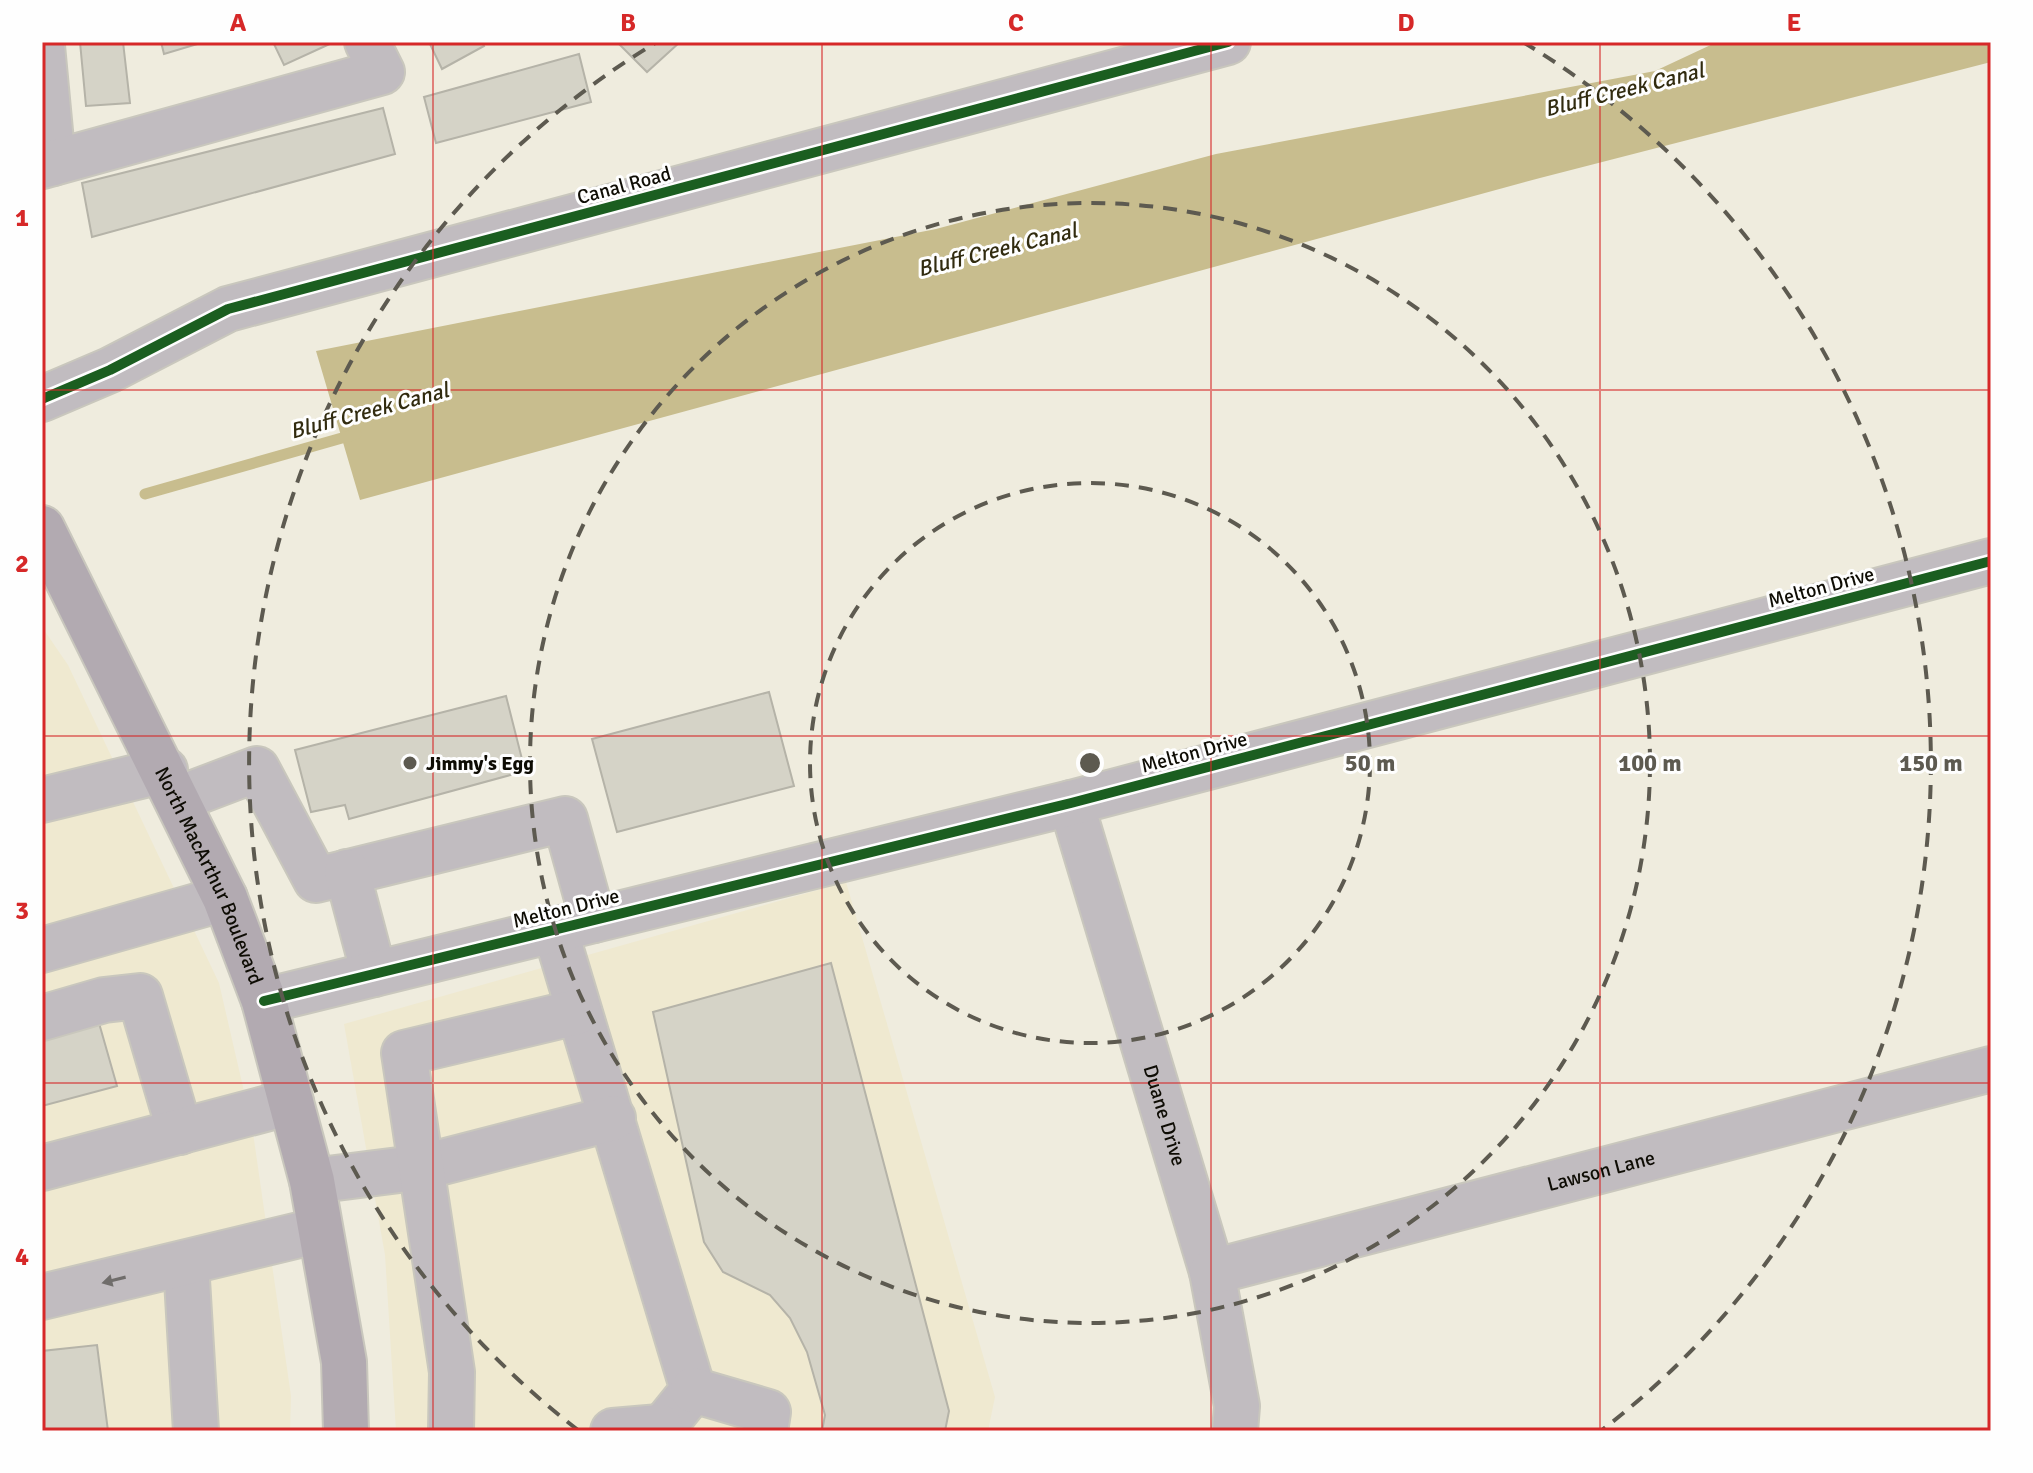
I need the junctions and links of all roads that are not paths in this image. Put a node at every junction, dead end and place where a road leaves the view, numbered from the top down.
1 (367, 42) edge
2 (1228, 42) edge
3 (42, 46) edge
4 (48, 164) edge
5 (42, 399) edge
6 (42, 528) edge
7 (1991, 561) edge
8 (56, 579) edge
9 (171, 785) junction
10 (42, 800) edge
11 (1071, 803) junction
12 (347, 872) junction
13 (225, 898) junction
14 (574, 925) junction
15 (42, 950) edge
16 (374, 974) junction
17 (264, 1001) junction
18 (577, 1012) junction
19 (42, 1018) edge
20 (1991, 1069) edge
21 (291, 1102) junction
22 (613, 1118) junction
23 (180, 1132) junction
24 (423, 1167) junction
25 (42, 1168) edge
26 (312, 1181) junction
27 (320, 1230) junction
28 (186, 1263) junction
29 (1212, 1272) junction
30 (42, 1297) edge
31 (693, 1390) junction
32 (660, 1429) edge
33 (196, 1431) edge
34 (346, 1431) edge
35 (451, 1431) edge
36 (613, 1431) edge
37 (765, 1431) edge
38 (1235, 1431) edge

1 - 4 street
2 - 5 street, Canal Road
3 - 4 street
6 - 8 main road, North MacArthur Boulevard
7 - 11 street, Melton Drive
8 - 9 main road, North MacArthur Boulevard
9 - 10 street
9 - 12 street
9 - 13 main road, North MacArthur Boulevard
11 - 14 street, Melton Drive
11 - 29 street, Duane Drive
12 - 14 street
12 - 16 street
13 - 15 street
13 - 17 main road, North MacArthur Boulevard
14 - 16 street, Melton Drive
14 - 18 street
16 - 17 street, Melton Drive
17 - 21 main road, North MacArthur Boulevard
18 - 22 street
18 - 24 street
19 - 23 street
20 - 29 street, Lawson Lane
21 - 23 street
21 - 26 main road, North MacArthur Boulevard
22 - 24 street
22 - 31 street
23 - 25 street
24 - 26 street
24 - 35 street
26 - 27 main road, North MacArthur Boulevard
27 - 28 street
27 - 34 main road, North MacArthur Boulevard
28 -> 30 street
28 - 33 street
29 - 38 street, Duane Drive
31 - 32 street
31 - 37 street
32 - 36 street

